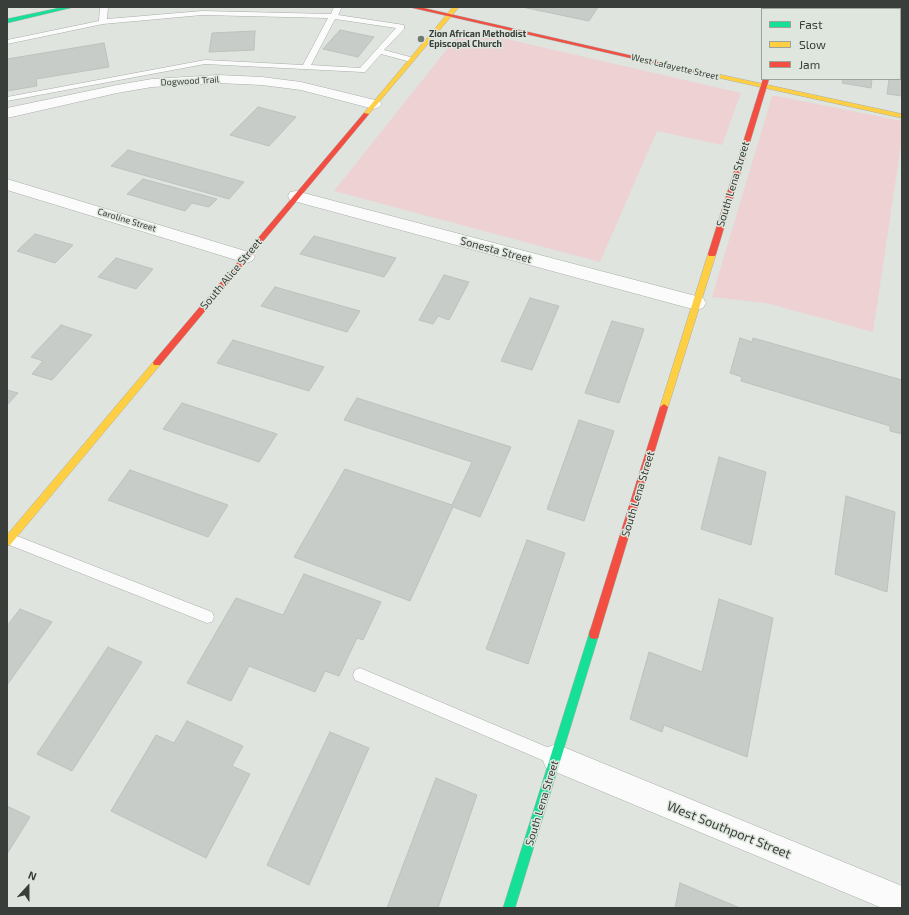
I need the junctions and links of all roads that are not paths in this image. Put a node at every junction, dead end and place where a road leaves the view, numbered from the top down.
1 (71, 7) edge
2 (104, 7) edge
3 (338, 7) edge
4 (412, 7) edge
5 (456, 7) edge
6 (203, 10) edge
7 (449, 15) junction
8 (332, 16) junction
9 (7, 21) edge
10 (103, 22) junction
11 (7, 42) edge
12 (379, 51) junction
13 (411, 60) junction
14 (306, 67) junction
15 (765, 83) edge
16 (7, 100) edge
17 (374, 104) junction
18 (7, 112) edge
19 (902, 116) edge
20 (7, 184) edge
21 (296, 196) junction
22 (246, 257) junction
23 (696, 303) junction
24 (8, 539) edge
25 (207, 617) dead end
26 (360, 675) dead end
27 (556, 758) junction
28 (902, 901) edge
29 (509, 908) edge

1 - 9 street
2 - 10 lane
3 - 8 lane
4 - 7 street, West Lafayette Street
5 - 7 street, South Alice Street
6 - 8 lane
6 - 10 lane
7 - 13 street, South Alice Street
7 - 15 street, West Lafayette Street
8 - 12 lane
8 - 14 lane
10 - 11 lane
12 - 13 lane
12 - 14 lane
13 - 17 street, South Alice Street
14 - 16 lane
15 - 19 street, West Lafayette Street
15 - 23 street, South Lena Street
17 - 18 street, Dogwood Trail
17 - 21 street, South Alice Street
20 - 22 street, Caroline Street
21 - 22 street, South Alice Street
21 - 23 street, Sonesta Street
22 - 24 street, South Alice Street
23 - 27 street, South Lena Street
24 - 25 lane
26 - 27 lane
27 - 28 street, West Southport Street
27 - 29 street, South Lena Street

